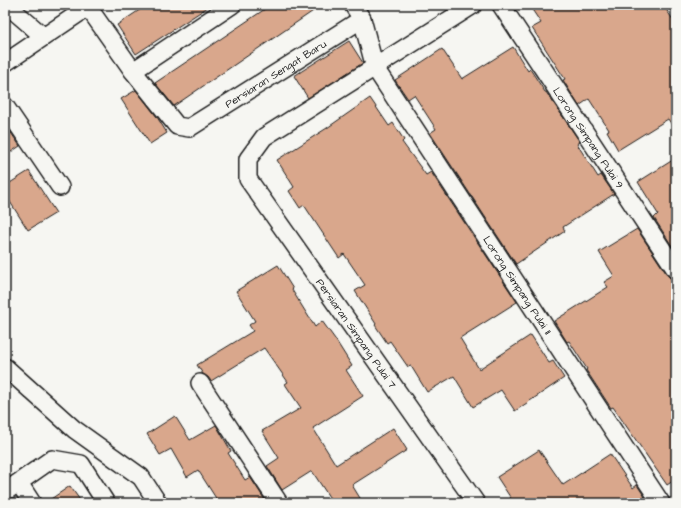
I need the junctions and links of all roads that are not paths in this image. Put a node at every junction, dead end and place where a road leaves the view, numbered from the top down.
1 (7, 5) edge
2 (232, 5) edge
3 (473, 5) edge
4 (501, 5) edge
5 (89, 6) edge
6 (358, 12) edge
7 (43, 36) junction
8 (5, 63) edge
9 (375, 68) junction
10 (133, 71) junction
11 (5, 106) edge
12 (60, 187) dead end
13 (676, 270) edge
14 (5, 367) edge
15 (200, 383) dead end
16 (12, 488) edge
17 (470, 501) edge
18 (32, 503) edge
19 (106, 503) edge
20 (158, 503) edge
21 (279, 503) edge
22 (661, 503) edge

1 - 7 street
2 - 10 street
3 - 9 street
4 - 13 street, Lorong Simpang Pulai 9
5 - 7 street
5 - 10 street
6 - 9 street, Lorong Simpang Pulai 11
6 - 10 street, Persiaran Sengat Baru
7 - 8 street
9 - 17 street, Persiaran Simpang Pulai 7
9 - 22 street, Lorong Simpang Pulai 11
11 - 12 street
14 - 20 street
15 - 21 street
16 - 18 street
16 - 19 street

